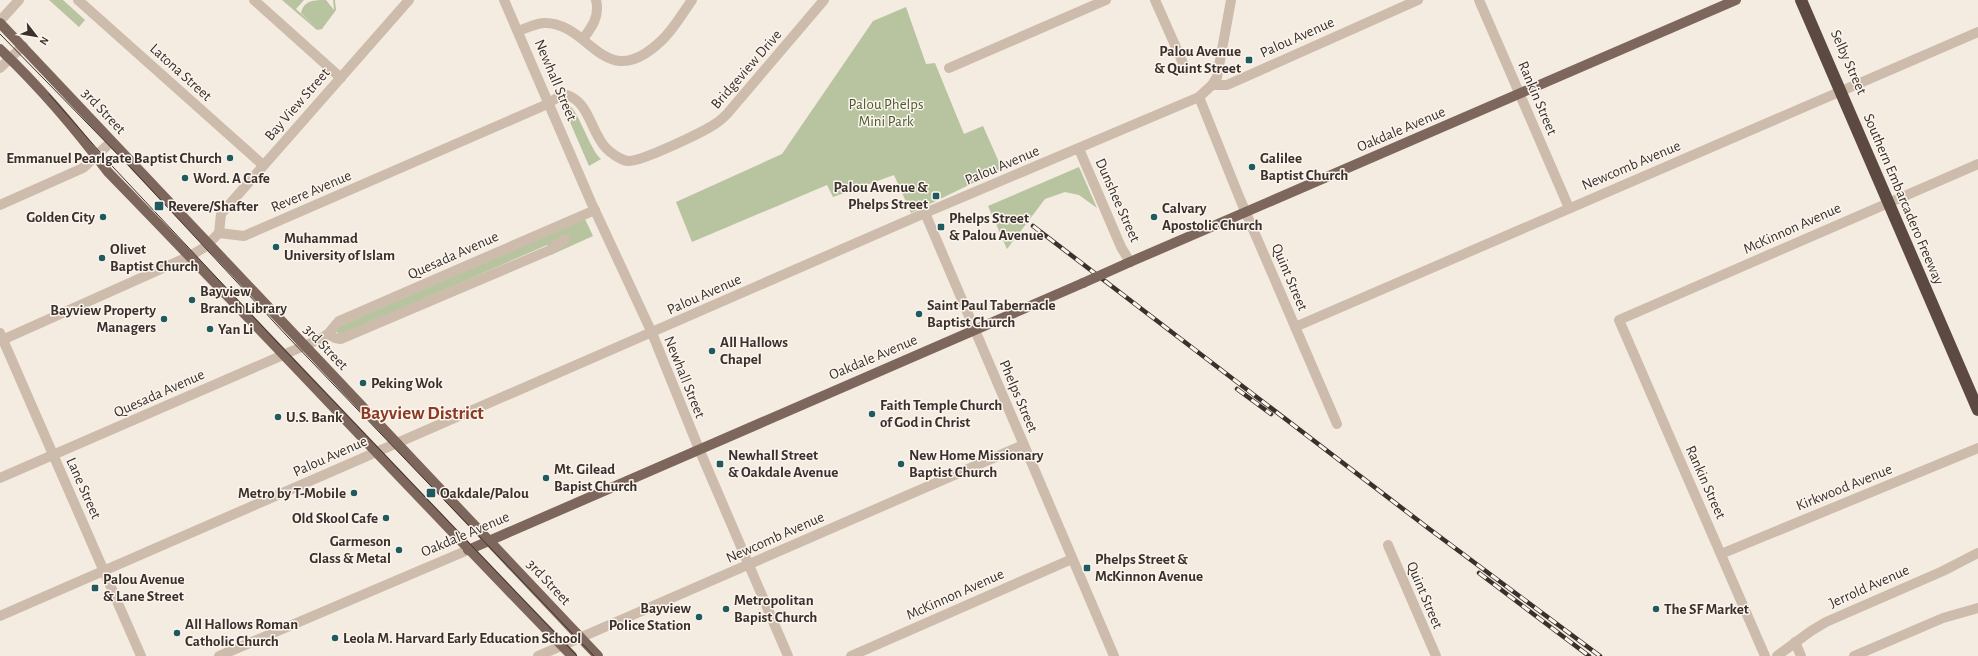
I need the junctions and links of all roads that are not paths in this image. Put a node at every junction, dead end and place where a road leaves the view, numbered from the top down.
1 (19, 0) edge
2 (78, 0) edge
3 (254, 0) edge
4 (409, 0) edge
5 (504, 0) edge
6 (596, 0) edge
7 (692, 0) edge
8 (824, 0) edge
9 (1106, 0) edge
10 (1155, 0) edge
11 (1231, 0) edge
12 (1418, 0) edge
13 (1479, 0) edge
14 (1736, 0) edge
15 (1801, 0) edge
16 (1807, 0) edge
17 (0, 22) edge
18 (518, 31) junction
19 (1978, 32) edge
20 (583, 39) junction
21 (23, 46) junction
22 (0, 49) edge
23 (10, 59) junction
24 (0, 68) edge
25 (949, 68) dead end
26 (1186, 70) dead end
27 (341, 78) junction
28 (1212, 86) junction
29 (1846, 90) junction
30 (1520, 94) junction
31 (1199, 97) junction
32 (549, 103) junction
33 (111, 142) junction
34 (1078, 149) junction
35 (97, 157) junction
36 (1978, 164) edge
37 (263, 166) junction
38 (1893, 200) junction
39 (0, 205) edge
40 (1569, 208) junction
41 (595, 210) junction
42 (1246, 212) junction
43 (925, 213) junction
44 (219, 233) junction
45 (565, 239) dead end
46 (208, 244) junction
47 (190, 256) junction
48 (1130, 262) junction
49 (1619, 320) joint
50 (1295, 327) junction
51 (974, 330) junction
52 (652, 333) junction
53 (328, 334) junction
54 (1, 338) edge
55 (303, 346) junction
56 (284, 355) junction
57 (1978, 399) edge
58 (1978, 410) edge
59 (1338, 424) dead end
60 (397, 443) junction
61 (1023, 445) junction
62 (1978, 448) edge
63 (699, 449) junction
64 (376, 452) junction
65 (53, 455) junction
66 (0, 478) edge
67 (488, 541) junction
68 (1388, 545) dead end
69 (468, 550) junction
70 (1978, 553) edge
71 (1721, 554) junction
72 (1072, 559) junction
73 (749, 565) junction
74 (104, 571) junction
75 (1978, 608) edge
76 (0, 616) edge
77 (580, 638) junction
78 (1795, 642) junction
79 (562, 646) junction
80 (141, 656) edge
81 (219, 656) edge
82 (538, 656) edge
83 (572, 656) edge
84 (598, 656) edge
85 (788, 656) edge
86 (851, 656) edge
87 (1114, 656) edge
88 (1436, 656) edge
89 (1765, 656) edge
90 (1778, 656) edge
91 (1801, 656) edge
92 (1854, 656) edge

1 - 17 street
2 - 37 street, Latona Street
3 - 27 street
4 - 27 street, Bay View Street
5 - 18 street, Newhall Street
6 - 20 street
7 - 20 street
8 - 32 street, Bridgeview Drive
9 - 25 street
10 - 26 street
11 - 28 street
12 - 28 street, Palou Avenue
13 - 30 street, Rankin Street
14 - 30 main road, Oakdale Avenue
15 - 58 highway, Southern Embarcadero Freeway, bridge
16 - 29 street, Selby Street
16 - 57 highway, Southern Embarcadero Freeway
17 - 21 main road, 3rd Street
18 - 20 street
18 - 32 street, Newhall Street
19 - 29 street, Newcomb Avenue
21 - 23 street
21 - 33 main road, 3rd Street
22 - 23 main road
23 - 24 street
23 - 35 main road
27 - 37 street, Bay View Street
28 - 31 street, Palou Avenue
29 - 38 street, Selby Street
29 - 40 street, Newcomb Avenue
30 - 40 street, Rankin Street
30 - 42 main road, Oakdale Avenue
31 - 34 street, Palou Avenue
31 - 42 street, Quint Street
32 - 41 street, Newhall Street
32 - 44 street, Revere Avenue
33 - 35 street
33 - 46 main road, 3rd Street
34 - 43 street, Palou Avenue
34 - 48 street, Dunshee Street
35 - 39 street
35 - 47 main road
36 - 38 street, McKinnon Avenue
37 - 44 street, Bay View Street
38 - 49 street, McKinnon Avenue
38 - 57 street, Selby Street
40 - 50 street, Newcomb Avenue
41 - 52 street, Newhall Street
41 - 53 street, Quesada Avenue
42 - 48 main road, Oakdale Avenue
42 - 50 street, Quint Street
43 - 51 street, Phelps Street
43 - 52 street, Palou Avenue
44 - 46 street
45 - 53 street
46 - 47 street
46 - 55 main road, 3rd Street
47 - 54 street
47 - 56 main road
48 - 51 main road, Oakdale Avenue, bridge
49 - 71 street, Rankin Street
50 - 59 street, Quint Street
51 - 61 street, Phelps Street
51 - 63 main road, Oakdale Avenue
52 - 60 street, Palou Avenue
52 - 63 street, Newhall Street
53 - 55 street, Quesada Avenue
54 - 65 street, Lane Street
55 - 56 street, Quesada Avenue
55 - 60 main road, 3rd Street
56 - 64 main road
56 - 65 street, Quesada Avenue
60 - 64 street, Palou Avenue
60 - 67 main road, 3rd Street
61 - 72 street, Phelps Street
61 - 73 street, Newcomb Avenue
62 - 71 street, Kirkwood Avenue
63 - 67 main road, Oakdale Avenue
63 - 73 street, Newhall Street
64 - 69 main road
64 - 74 street, Palou Avenue
65 - 66 street, Quesada Avenue
65 - 74 street, Lane Street
67 - 69 main road, Oakdale Avenue
67 - 77 main road, 3rd Street
68 - 88 street, Quint Street
69 - 79 main road
69 - 81 street, Oakdale Avenue
70 - 78 street, Jerrold Avenue
71 - 89 street, Rankin Street
72 - 86 street, McKinnon Avenue
72 - 87 street, Phelps Street
73 - 77 street, Newcomb Avenue
73 - 85 street, Newhall Street
74 - 76 street, Palou Avenue
74 - 80 street, Lane Street
75 - 92 street
77 - 79 street, Newcomb Avenue
77 - 84 main road, 3rd Street
78 - 90 street, Jerrold Avenue
78 - 91 street
79 - 82 street, Newcomb Avenue
79 - 83 main road

